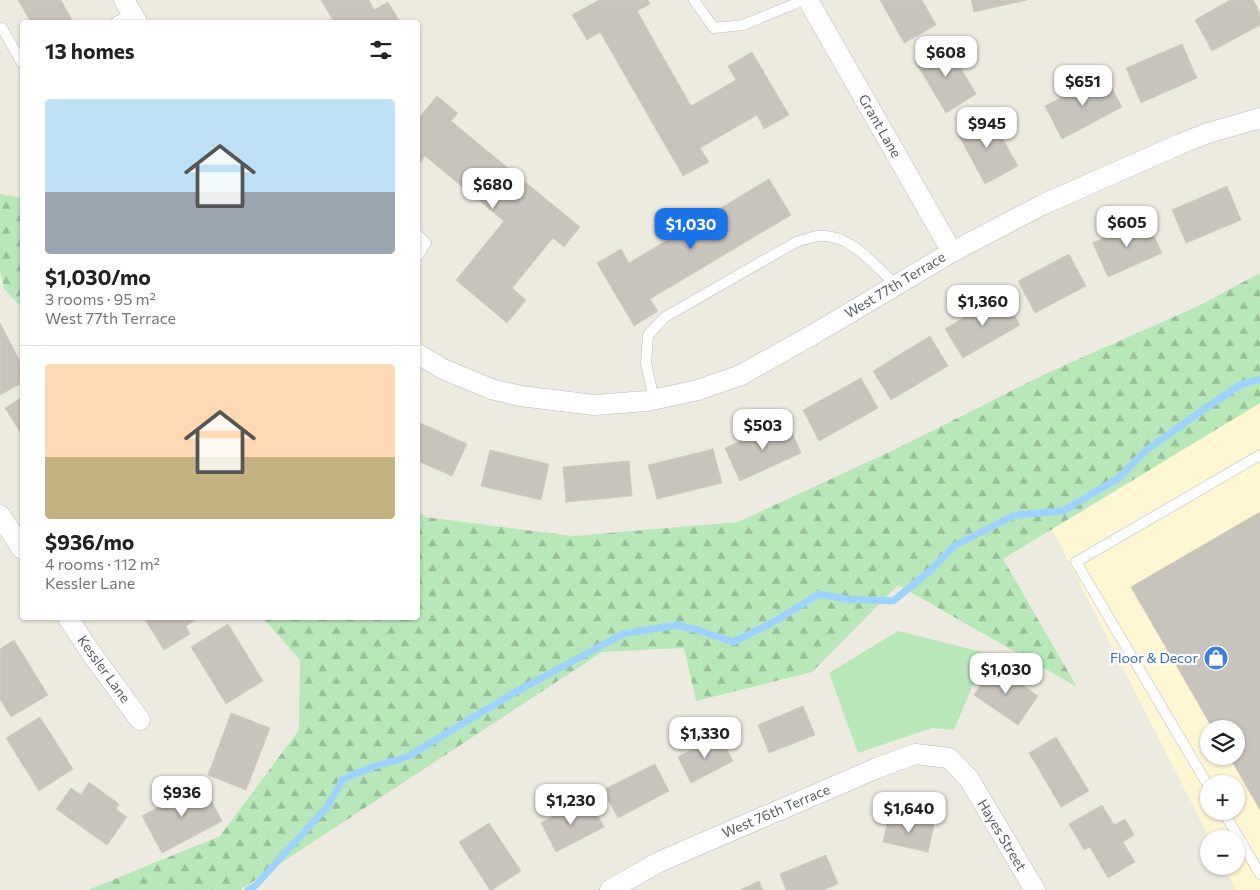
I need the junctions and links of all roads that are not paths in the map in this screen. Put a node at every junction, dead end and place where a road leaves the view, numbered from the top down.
1 (694, 0) edge
2 (804, 0) edge
3 (808, 0) edge
4 (2, 28) dead end
5 (20, 60) edge
6 (1260, 118) edge
7 (420, 238) edge
8 (420, 252) edge
9 (952, 252) junction
10 (896, 285) junction
11 (420, 355) edge
12 (654, 400) junction
13 (1260, 455) edge
14 (0, 515) edge
15 (20, 546) edge
16 (69, 620) edge
17 (140, 720) dead end
18 (949, 758) joint
19 (1202, 775) edge
20 (1228, 820) edge
21 (1260, 874) edge
22 (610, 890) edge
23 (1035, 890) edge

1 - 2 lane
3 - 9 street, Grant Lane
4 - 5 lane
6 - 9 street, West 77th Terrace
7 - 8 lane
9 - 10 street, West 77th Terrace
10 - 12 street, West 77th Terrace
10 - 12 lane
11 - 12 street, West 77th Terrace
13 - 19 lane
14 - 15 street
16 - 17 street, Kessler Lane
18 - 22 street, West 76th Terrace
18 - 23 street, Hayes Street
20 - 21 lane

